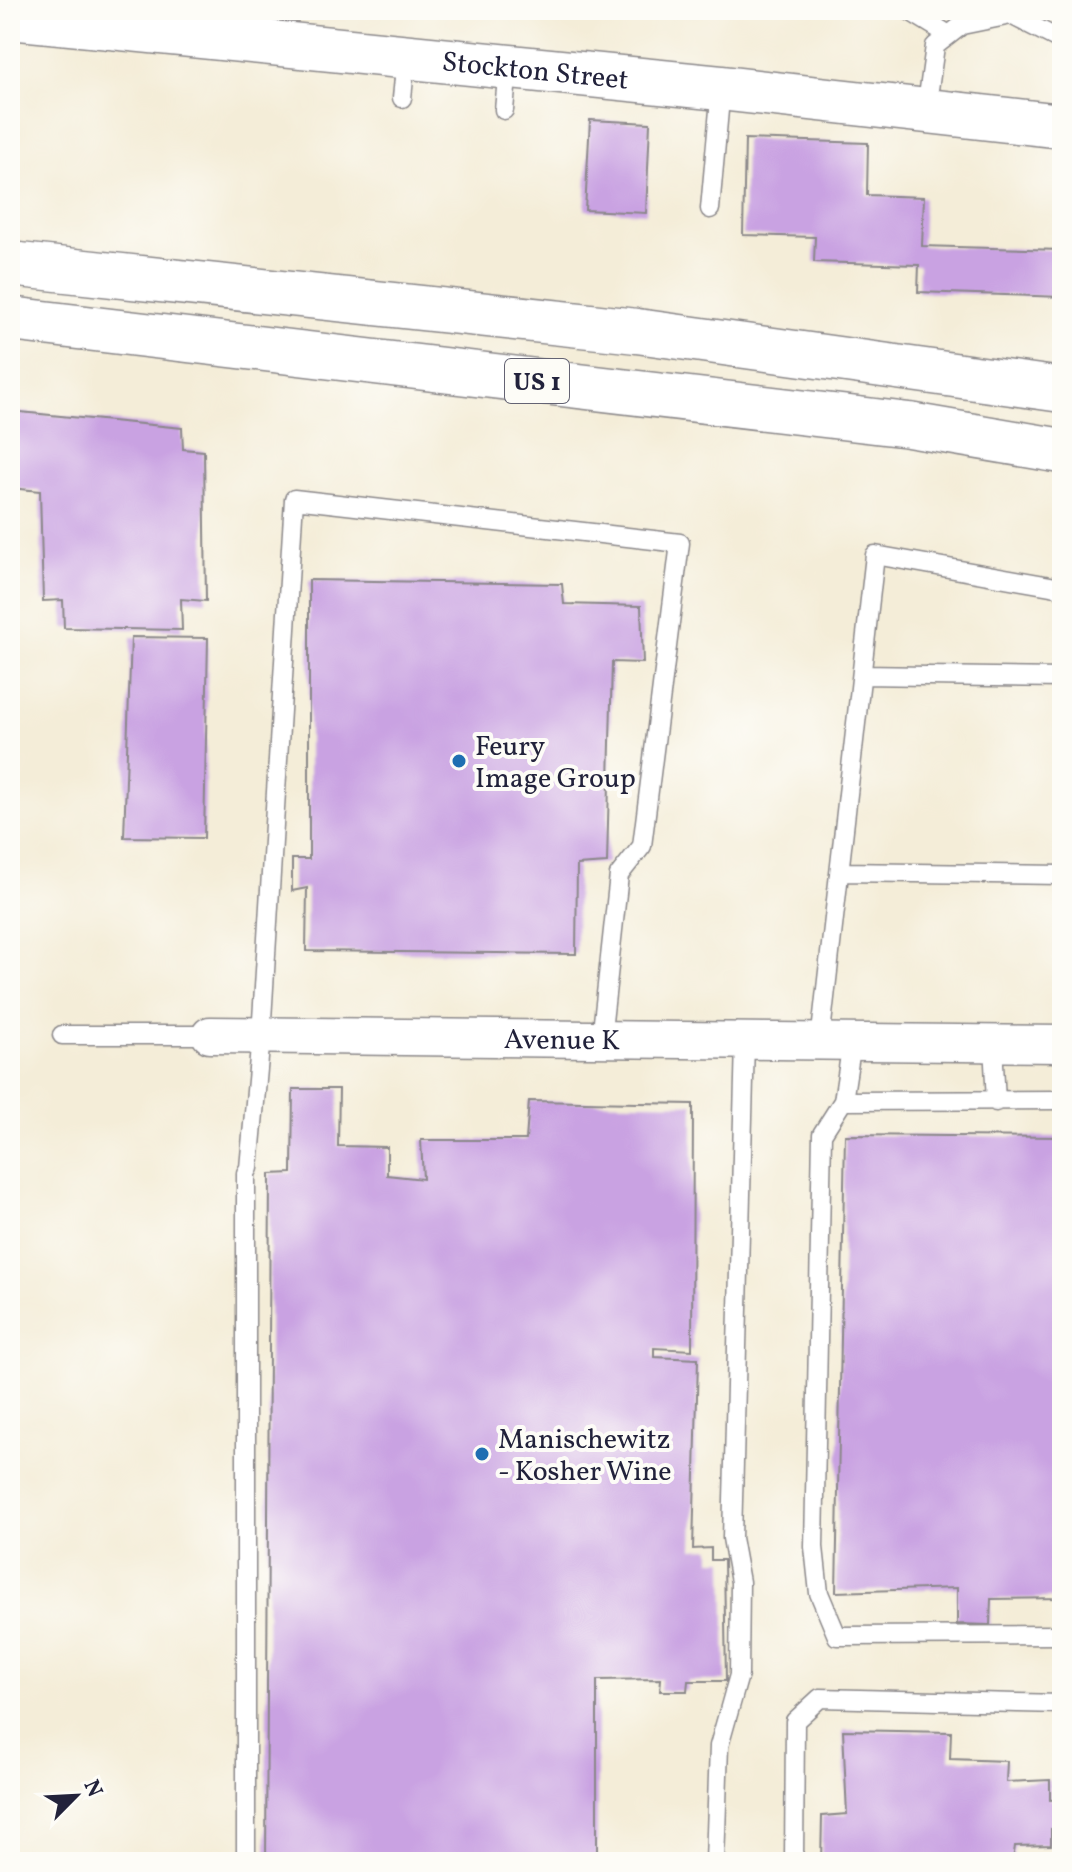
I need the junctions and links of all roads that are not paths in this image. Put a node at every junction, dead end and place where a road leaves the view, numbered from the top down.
1 (908, 10) edge
2 (10, 17) edge
3 (949, 35) junction
4 (1062, 41) edge
5 (721, 88) junction
6 (926, 111) junction
7 (1062, 126) edge
8 (710, 209) dead end
9 (10, 264) edge
10 (10, 319) edge
11 (1062, 390) edge
12 (1062, 451) edge
13 (1062, 588) edge
14 (862, 675) junction
15 (1062, 678) edge
16 (840, 872) junction
17 (1062, 875) edge
18 (62, 1035) dead end
19 (210, 1035) joint
20 (261, 1036) junction
21 (601, 1040) junction
22 (745, 1041) junction
23 (836, 1042) junction
24 (993, 1044) junction
25 (1062, 1044) edge
26 (1062, 1100) edge
27 (843, 1101) junction
28 (996, 1102) junction
29 (1062, 1635) edge
30 (1062, 1704) edge
31 (246, 1862) edge
32 (715, 1862) edge
33 (794, 1862) edge

1 - 3 lane
2 - 5 main road, Stockton Street
3 - 4 lane
3 - 6 lane
5 - 6 main road, Stockton Street
5 - 8 lane
6 - 7 main road, Stockton Street
9 - 11 main road
10 - 12 main road, US 1
13 - 14 lane
14 - 15 lane
14 - 16 lane
16 - 17 lane
16 - 23 lane
18 - 19 lane, Avenue K
19 - 20 street, Avenue K
20 - 21 street, Avenue K
20 - 21 lane
20 - 31 lane
21 - 22 street, Avenue K
22 - 23 street, Avenue K
22 - 32 lane
23 - 24 street, Avenue K
23 - 27 lane
24 - 25 street, Avenue K
24 - 28 lane
26 - 28 lane
27 - 28 lane
27 - 29 lane
30 - 33 lane

